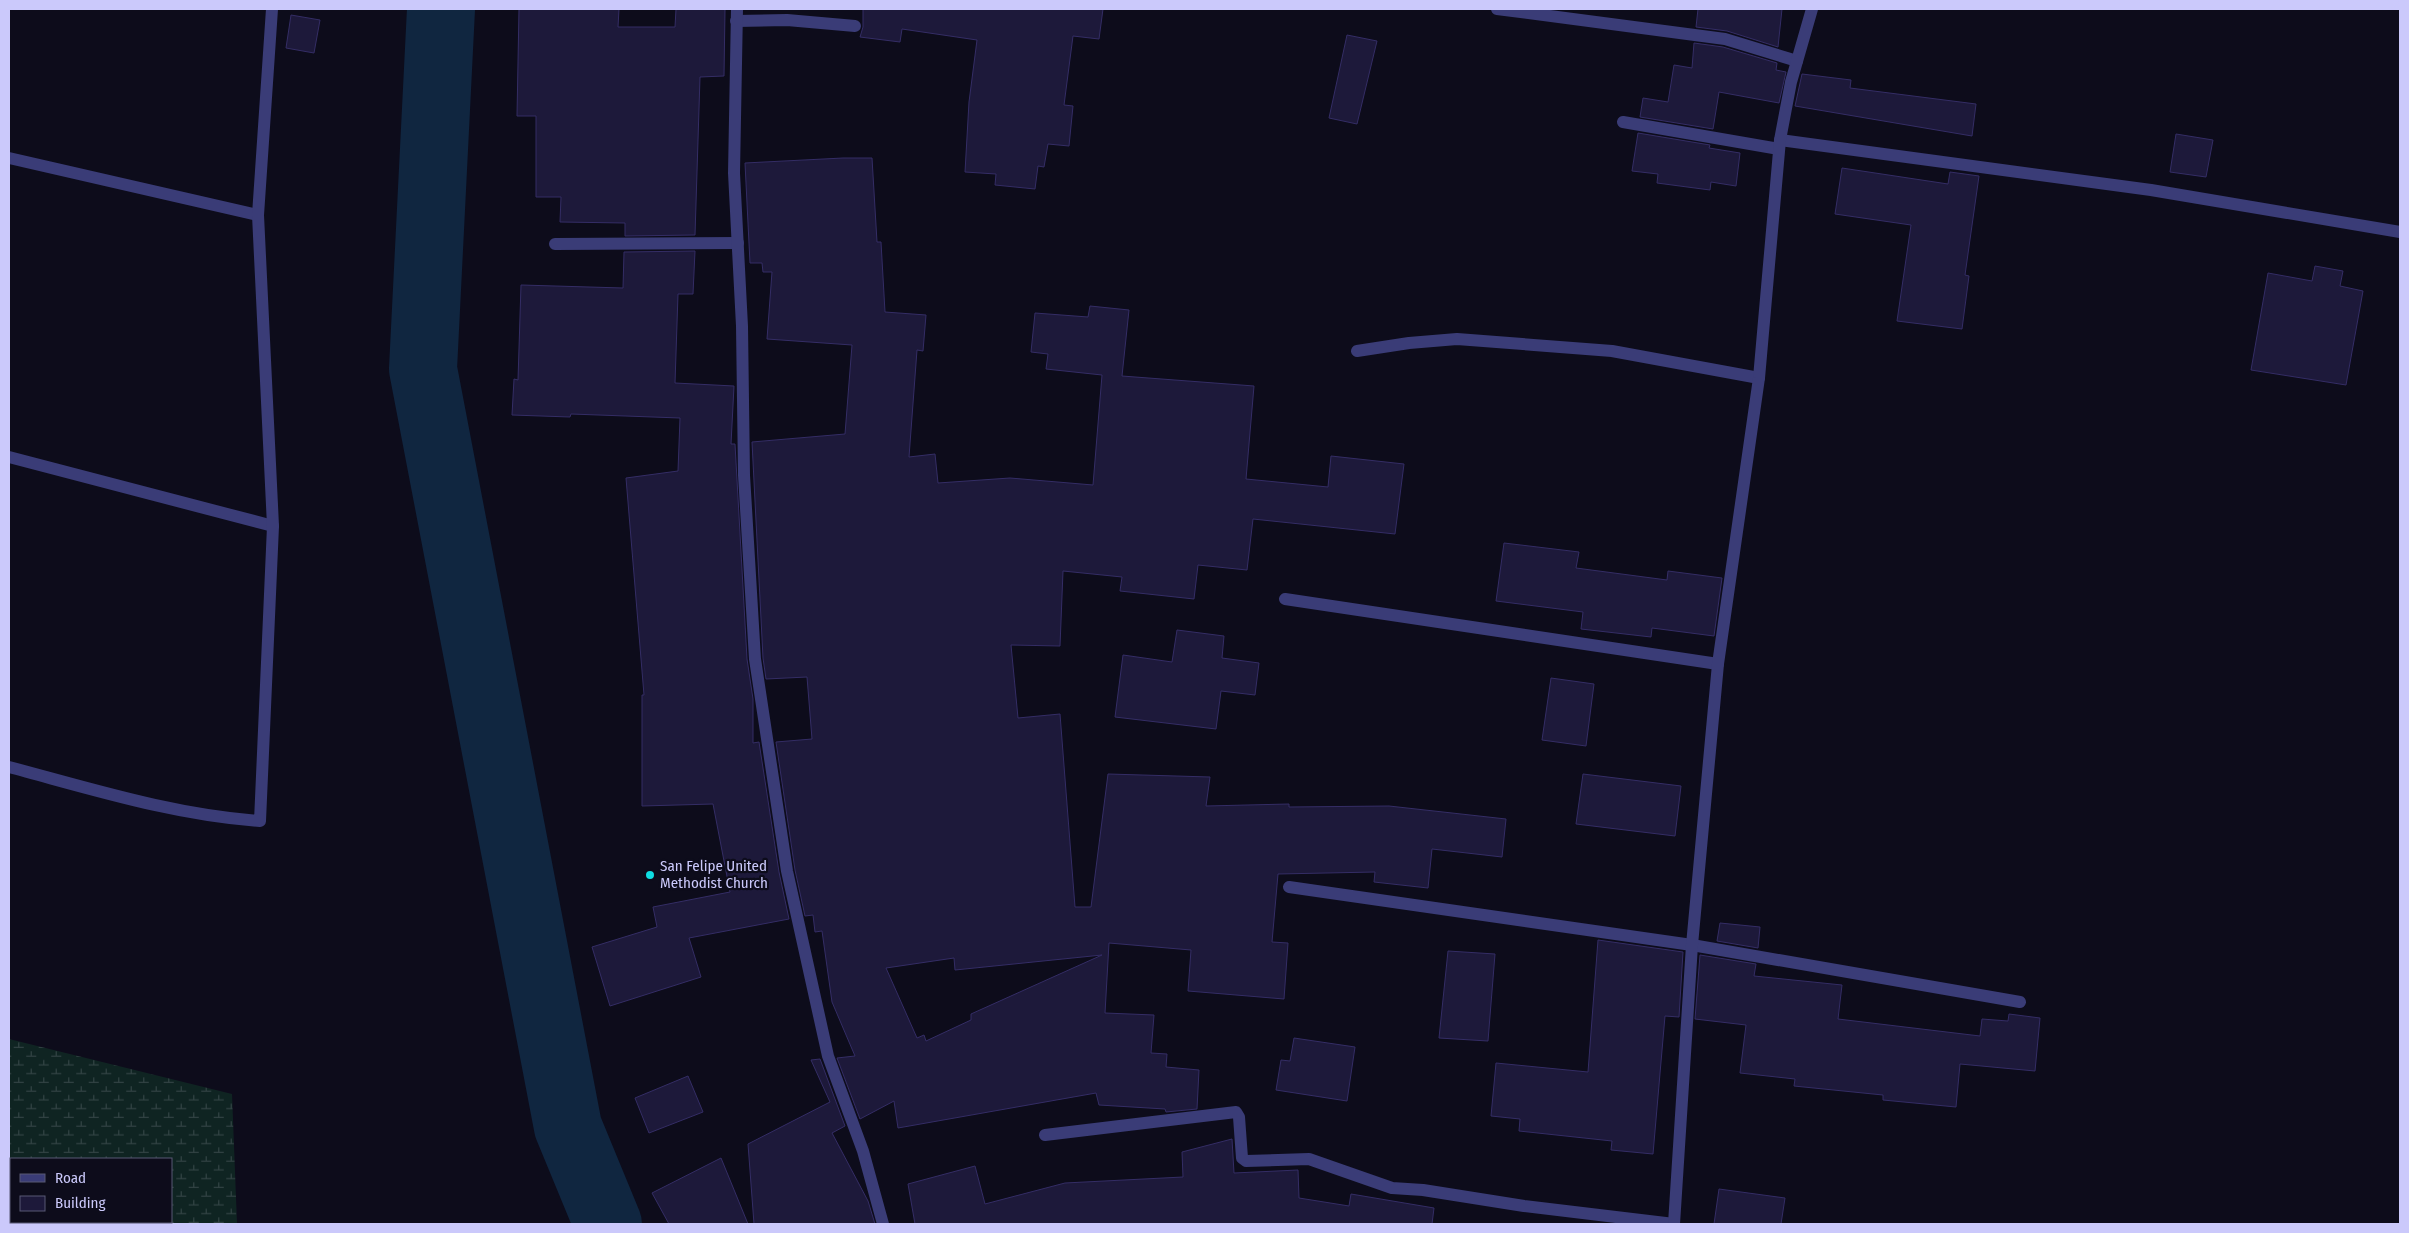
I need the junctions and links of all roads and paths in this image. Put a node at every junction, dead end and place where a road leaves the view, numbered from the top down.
1 (272, 9) edge
2 (1497, 9) edge
3 (1812, 9) edge
4 (737, 15) edge
5 (855, 26) dead end
6 (1797, 61) junction
7 (1623, 122) dead end
8 (1780, 144) junction
9 (9, 158) edge
10 (258, 215) junction
11 (2400, 232) edge
12 (738, 243) junction
13 (555, 244) dead end
14 (1357, 351) dead end
15 (1759, 378) junction
16 (9, 457) edge
17 (273, 526) junction
18 (1285, 599) dead end
19 (1718, 664) junction
20 (9, 767) edge
21 (1289, 887) dead end
22 (1692, 945) junction
23 (2020, 1002) dead end
24 (1045, 1135) dead end
25 (883, 1224) edge
26 (1674, 1224) edge

1 - 10 street
2 - 6 street
3 - 6 street
4 - 5 street
4 - 12 street
6 - 8 street
7 - 8 street
8 - 11 street
8 - 15 street
9 - 10 street
10 - 17 street
12 - 13 street
12 - 25 street
14 - 15 street
15 - 19 street
16 - 17 street
17 - 20 street
18 - 19 street
19 - 22 street
21 - 22 street
22 - 23 street
22 - 26 street
24 - 26 street

